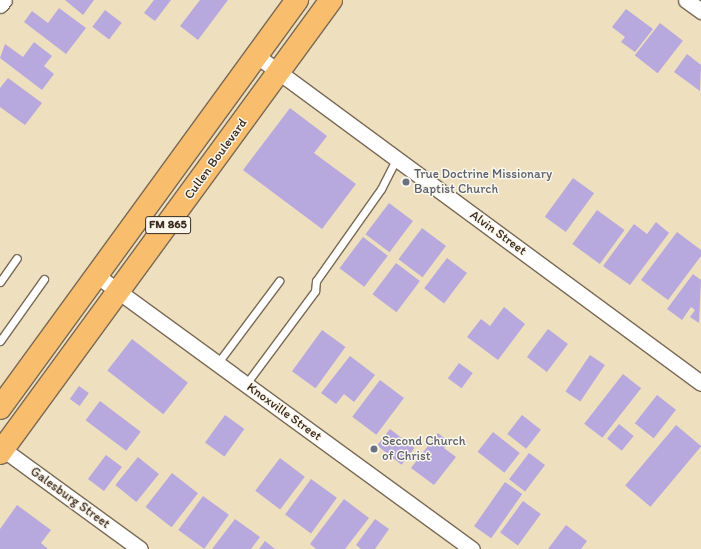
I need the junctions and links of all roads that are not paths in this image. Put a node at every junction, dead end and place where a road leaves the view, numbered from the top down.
1 (4, 0) edge
2 (297, 0) edge
3 (331, 0) edge
4 (686, 0) edge
5 (0, 5) edge
6 (701, 11) edge
7 (257, 56) junction
8 (279, 72) junction
9 (397, 158) junction
10 (17, 258) dead end
11 (96, 275) junction
12 (44, 279) dead end
13 (279, 281) dead end
14 (0, 282) edge
15 (119, 292) junction
16 (0, 341) edge
17 (217, 364) junction
18 (701, 383) edge
19 (246, 384) junction
20 (0, 408) edge
21 (1, 450) edge
22 (140, 549) edge
23 (472, 549) edge

1 - 5 street
2 - 7 main road, FM 865
3 - 8 main road, Cullen Boulevard / FM 865
4 - 6 street
7 - 8 street, Alvin Street
7 - 11 main road, FM 865
8 - 9 street, Alvin Street
8 - 15 main road, Cullen Boulevard / FM 865
9 - 18 street, Alvin Street
9 - 19 lane
10 - 14 lane
11 - 15 street, Knoxville Street
11 - 20 main road, FM 865
12 - 16 lane
13 - 17 lane
15 - 17 street, Knoxville Street
15 - 21 main road, Cullen Boulevard / FM 865
17 - 19 street, Knoxville Street
19 - 23 street, Knoxville Street
21 - 22 street, Galesburg Street

